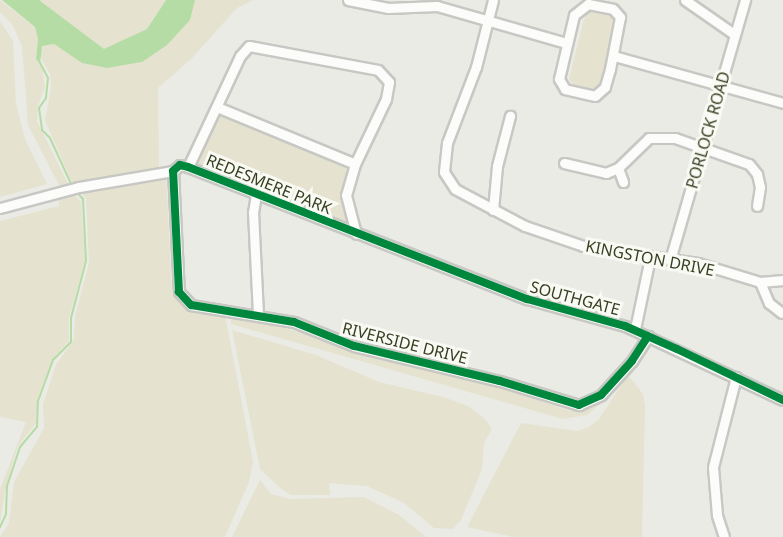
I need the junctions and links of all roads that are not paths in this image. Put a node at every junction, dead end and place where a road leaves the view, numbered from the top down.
1 (348, 0) edge
2 (493, 0) edge
3 (685, 0) edge
4 (745, 0) edge
5 (389, 4) edge
6 (487, 21) junction
7 (734, 34) junction
8 (566, 43) junction
9 (614, 56) junction
10 (721, 86) junction
11 (783, 103) edge
12 (218, 107) junction
13 (510, 116) dead end
14 (703, 147) junction
15 (564, 163) dead end
16 (355, 164) junction
17 (188, 166) junction
18 (618, 168) junction
19 (173, 171) junction
20 (623, 182) dead end
21 (256, 194) junction
22 (757, 206) dead end
23 (0, 208) edge
24 (493, 210) junction
25 (356, 234) junction
26 (650, 258) junction
27 (670, 260) junction
28 (783, 280) edge
29 (760, 282) junction
30 (782, 313) dead end
31 (258, 314) junction
32 (635, 329) junction
33 (648, 336) junction
34 (736, 377) junction
35 (783, 400) edge
36 (724, 537) edge

1 - 5 street
2 - 6 street, KINGSTON DRIVE
3 - 7 street
4 - 7 street, PORLOCK ROAD
5 - 6 street
6 - 8 street
6 - 24 street, KINGSTON DRIVE
7 - 10 street, PORLOCK ROAD
8 - 9 street
8 - 9 street
9 - 10 street
10 - 11 street
10 - 14 street, PORLOCK ROAD
12 - 16 street
12 - 16 street, REDESMERE PARK
12 - 17 street, REDESMERE PARK
13 - 24 street
14 - 18 street
14 - 22 street
14 - 27 street, PORLOCK ROAD
15 - 18 street
16 - 25 street, REDESMERE PARK
17 - 19 street, REDESMERE PARK
17 - 21 street, REDESMERE PARK
18 - 20 street
19 - 23 street, REDESMERE PARK
19 - 31 street, RIVERSIDE DRIVE
21 - 25 street, REDESMERE PARK
21 - 31 street
24 - 26 street, KINGSTON DRIVE
25 - 32 street, SOUTHGATE
26 - 27 street, KINGSTON DRIVE
26 - 32 street
27 - 29 street, KINGSTON DRIVE
28 - 29 street, KINGSTON DRIVE
29 - 30 street
31 - 33 street, RIVERSIDE DRIVE
32 - 33 street, SOUTHGATE
33 - 34 street, SOUTHGATE
34 - 35 street, SOUTHGATE
34 - 36 street

